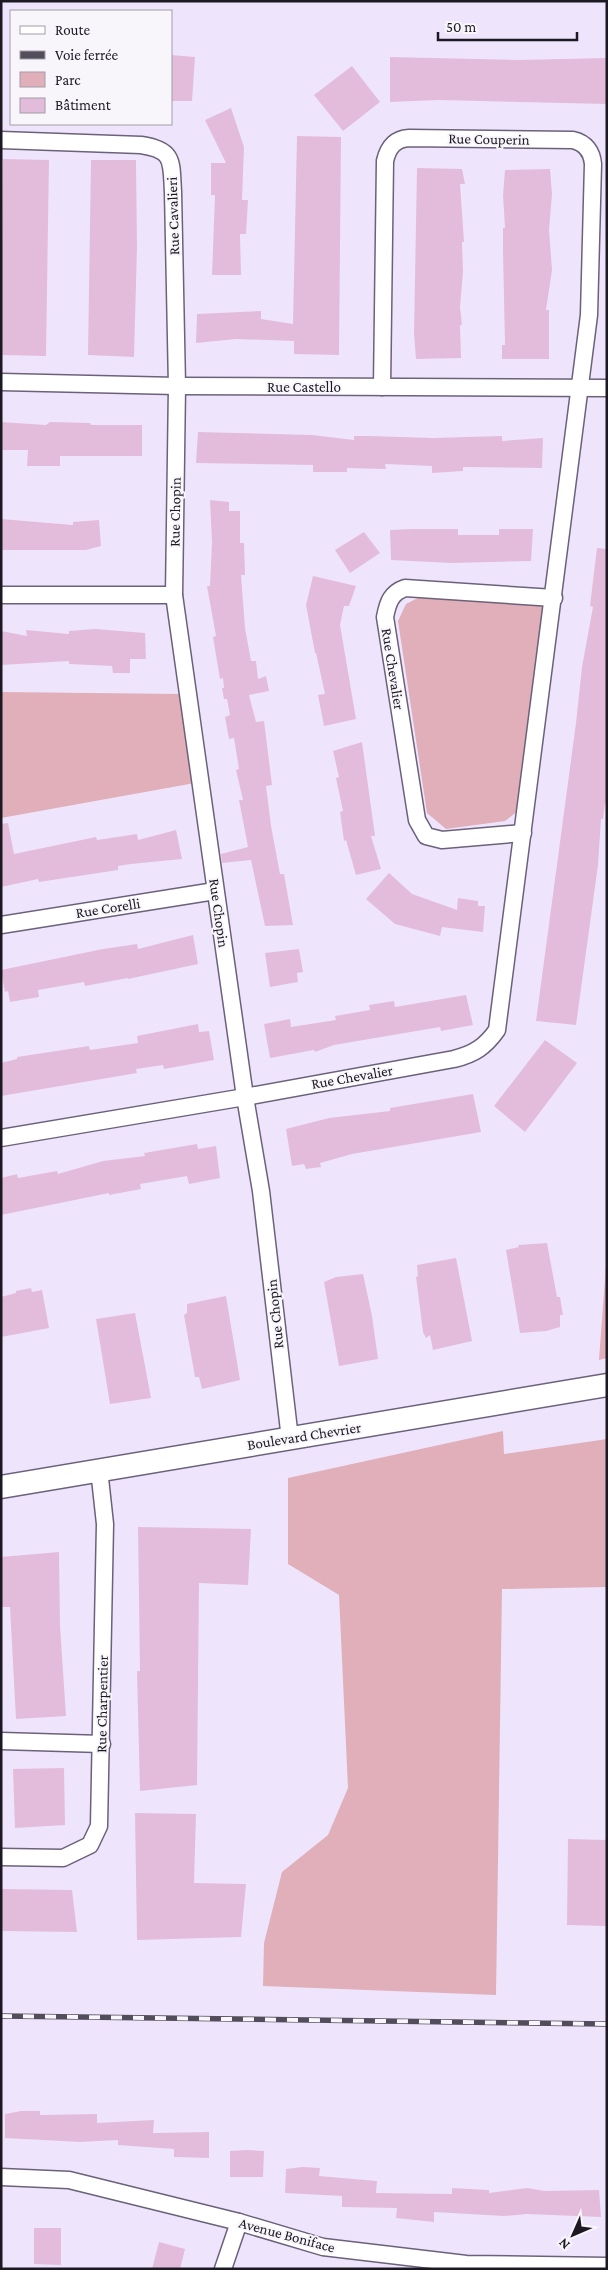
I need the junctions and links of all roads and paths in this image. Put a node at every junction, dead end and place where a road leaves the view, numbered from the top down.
1 (1, 140) edge
2 (1, 382) edge
3 (177, 386) junction
4 (382, 387) junction
5 (579, 388) junction
6 (607, 388) edge
7 (174, 594) junction
8 (1, 596) edge
9 (554, 598) junction
10 (524, 833) junction
11 (216, 891) junction
12 (1, 925) edge
13 (245, 1097) junction
14 (1, 1138) edge
15 (607, 1385) edge
16 (290, 1439) junction
17 (99, 1469) junction
18 (1, 1486) edge
19 (1, 1740) edge
20 (102, 1744) junction
21 (1, 1857) edge
22 (1, 2177) edge
23 (240, 2222) junction
24 (607, 2266) edge
25 (223, 2269) edge

1 - 3 street, Rue Cavalieri
2 - 3 street, Rue Castello
3 - 4 street, Rue Castello
3 - 7 street, Rue Chopin
4 - 5 street, Rue Castello
4 - 5 street, Rue Couperin
5 - 6 street, Rue Castello
5 - 9 street, Rue Chevalier
7 - 8 street
7 - 11 street, Rue Chopin
9 - 10 street, Rue Chevalier
9 - 10 street, Rue Chevalier
10 - 13 street, Rue Chevalier
11 - 12 street, Rue Corelli
11 - 13 street, Rue Chopin
13 - 14 street, Rue Chevalier
13 - 16 street, Rue Chopin
15 - 16 street, Boulevard Chevrier
16 - 17 street, Boulevard Chevrier
17 - 18 street, Boulevard Chevrier
17 - 20 street, Rue Charpentier
19 - 20 street
20 - 21 street, Rue Charpentier
22 - 23 street, Avenue Boniface
23 - 24 street, Avenue Boniface
23 - 25 street

